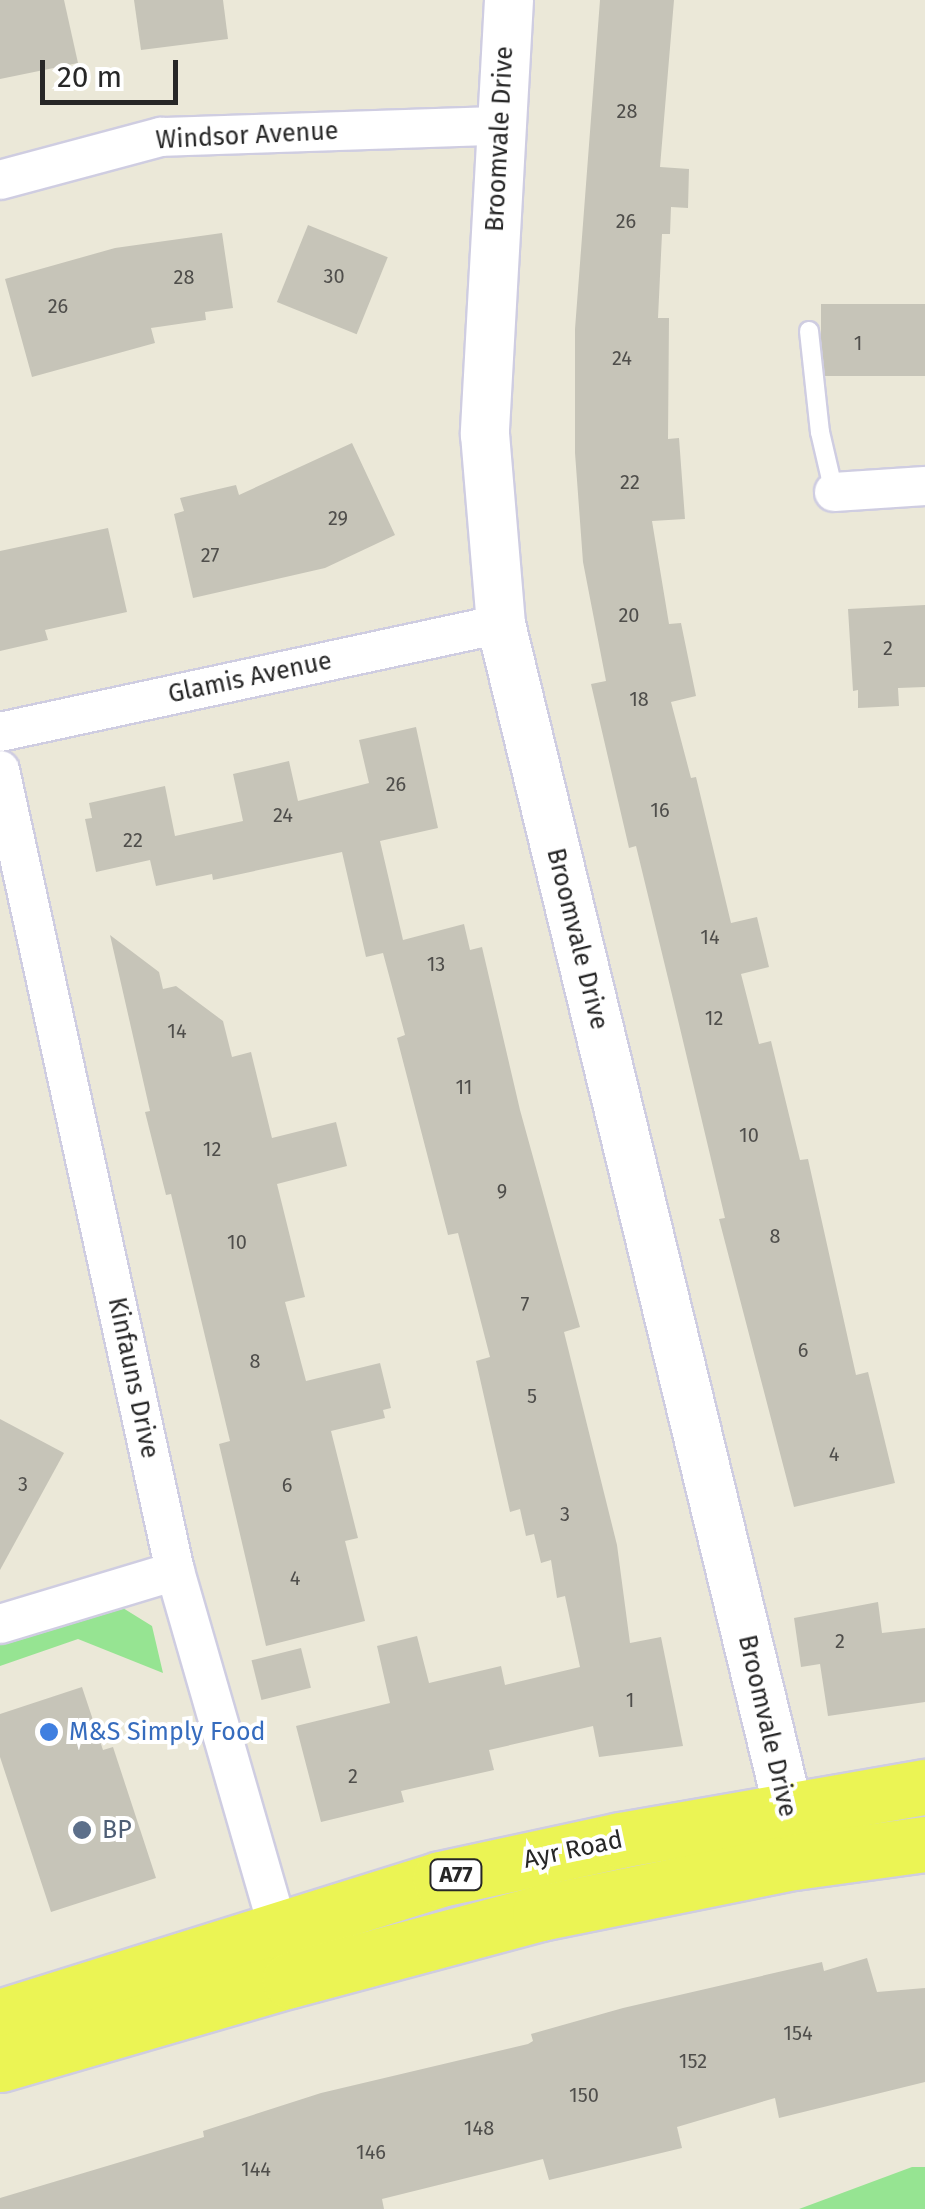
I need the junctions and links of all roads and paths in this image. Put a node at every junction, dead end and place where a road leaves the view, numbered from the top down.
1 (509, 0) edge
2 (500, 126) junction
3 (0, 180) edge
4 (810, 331) dead end
5 (925, 486) edge
6 (834, 492) joint
7 (501, 624) junction
8 (0, 732) edge
9 (0, 770) edge
10 (175, 1571) junction
11 (0, 1624) edge
12 (925, 1788) edge
13 (788, 1808) junction
14 (925, 1844) edge
15 (794, 1862) junction
16 (280, 1926) junction
17 (290, 1980) junction
18 (0, 2017) edge
19 (0, 2064) edge

1 - 2 street, Broomvale Drive
2 - 3 street, Windsor Avenue
2 - 7 street, Broomvale Drive
4 - 6 lane
5 - 6 street
7 - 8 street, Glamis Avenue
7 - 13 street, Broomvale Drive
9 - 10 street, Kinfauns Drive
10 - 11 street
10 - 16 street, Kinfauns Drive
12 - 13 main road, Ayr Road / A77
13 - 15 street, Broomvale Drive
13 - 16 main road, Ayr Road / A77
14 - 15 main road, A77
15 - 17 main road, A77
16 - 17 street, Kinfauns Drive
16 - 18 main road, Ayr Road / A77
17 - 19 main road, A77

